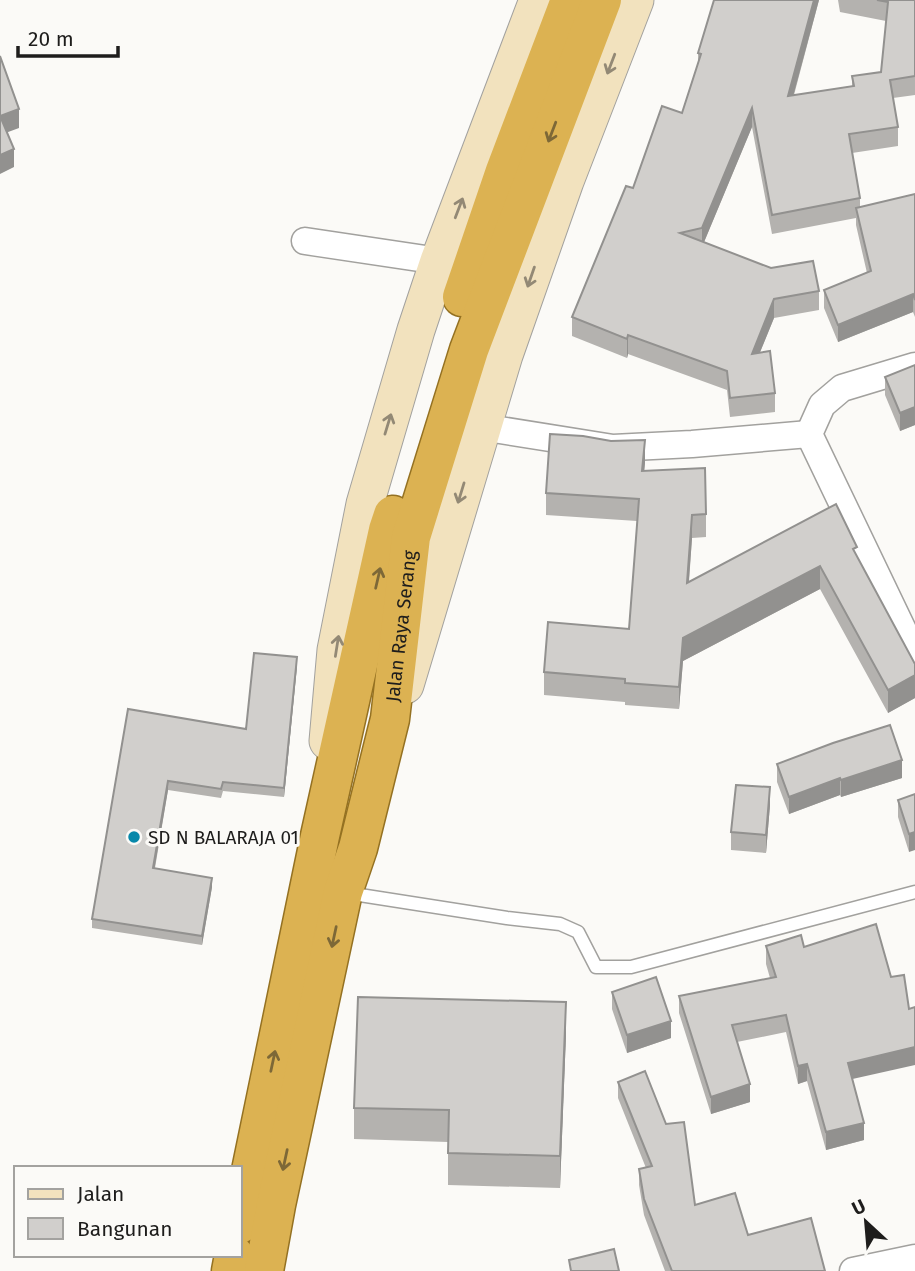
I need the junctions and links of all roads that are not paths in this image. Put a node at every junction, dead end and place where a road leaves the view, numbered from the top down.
1 (538, 0) edge
2 (570, 0) edge
3 (602, 0) edge
4 (635, 0) edge
5 (305, 241) dead end
6 (439, 261) junction
7 (915, 366) edge
8 (481, 427) junction
9 (809, 435) junction
10 (400, 534) junction
11 (915, 654) edge
12 (320, 836) junction
13 (358, 848) junction
14 (343, 892) junction
15 (915, 892) edge
16 (242, 1214) edge
17 (915, 1258) edge
18 (264, 1271) edge
19 (853, 1271) edge

6 -> 1 main road
2 - 10 highway, Jalan Raya Serang
3 -> 10 highway, Jalan Raya Serang
4 -> 8 main road
5 - 6 street
12 -> 6 main road
7 - 9 street
8 - 9 street
8 -> 13 main road
9 - 11 street
12 -> 10 highway, Jalan Raya Serang
10 - 13 highway, Jalan Raya Serang
16 -> 12 highway, Jalan Raya Serang
13 - 14 highway, Jalan Raya Serang
14 - 15 lane
14 -> 18 highway, Jalan Raya Serang
17 - 19 street

